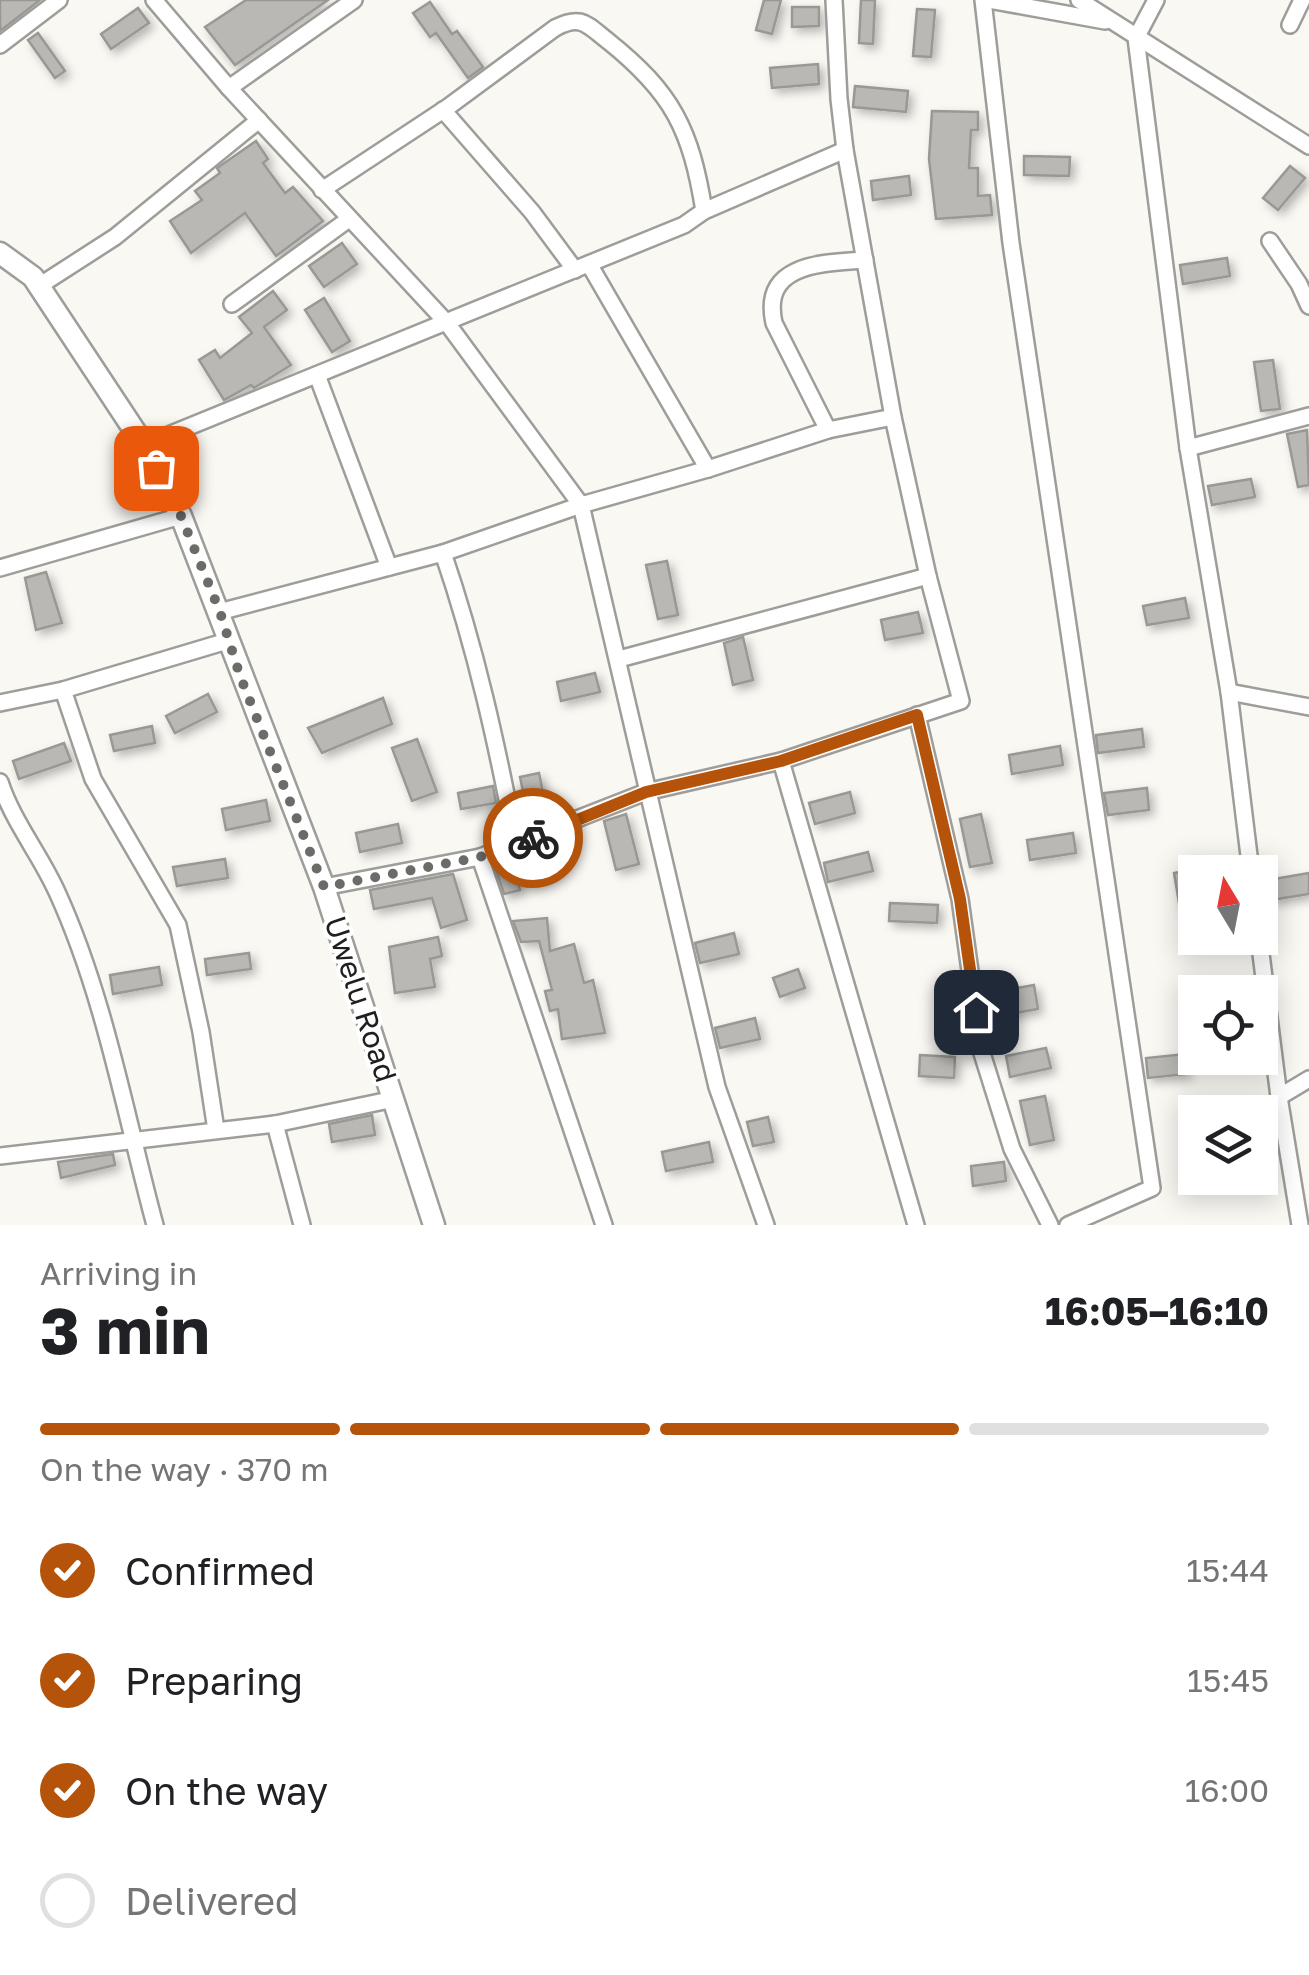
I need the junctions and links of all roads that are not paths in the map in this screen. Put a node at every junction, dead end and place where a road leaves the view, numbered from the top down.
1 (59, 0) edge
2 (154, 0) edge
3 (354, 0) edge
4 (834, 0) edge
5 (986, 0) edge
6 (1079, 0) edge
7 (1156, 0) edge
8 (1302, 0) edge
9 (1114, 22) junction
10 (1290, 25) dead end
11 (1136, 38) junction
12 (0, 45) edge
13 (229, 88) junction
14 (443, 110) junction
15 (258, 120) junction
16 (1309, 146) edge
17 (845, 150) junction
18 (322, 190) junction
19 (704, 211) junction
20 (349, 219) junction
21 (1270, 241) dead end
22 (0, 253) edge
23 (865, 260) junction
24 (582, 267) junction
25 (39, 286) junction
26 (232, 304) dead end
27 (1309, 306) edge
28 (447, 323) junction
29 (317, 375) junction
30 (893, 416) junction
31 (1309, 416) edge
32 (828, 430) junction
33 (144, 444) junction
34 (1188, 448) junction
35 (708, 469) junction
36 (581, 505) junction
37 (181, 516) junction
38 (0, 550) edge
39 (442, 553) junction
40 (5, 566) edge
41 (388, 567) junction
42 (928, 576) junction
43 (220, 612) junction
44 (227, 641) junction
45 (619, 658) junction
46 (63, 690) junction
47 (1229, 692) junction
48 (0, 703) edge
49 (1309, 706) edge
50 (917, 715) junction
51 (781, 761) junction
52 (0, 782) edge
53 (646, 792) junction
54 (516, 845) junction
55 (1249, 855) edge
56 (480, 857) junction
57 (324, 887) junction
58 (1261, 955) edge
59 (1309, 1079) edge
60 (1278, 1095) edge
61 (1278, 1097) joint
62 (394, 1098) junction
63 (275, 1124) junction
64 (216, 1130) junction
65 (132, 1141) junction
66 (0, 1156) edge
67 (154, 1225) edge
68 (302, 1225) edge
69 (434, 1225) edge
70 (604, 1225) edge
71 (766, 1225) edge
72 (916, 1225) edge
73 (1050, 1225) edge
74 (1068, 1225) edge
75 (1300, 1225) edge

1 - 12 street
2 - 13 street
3 - 13 street
4 - 17 street
5 - 9 street
5 - 74 street
6 - 9 street
7 - 11 street
8 - 10 street
9 - 11 street
11 - 16 street
11 - 34 street
13 - 15 street
14 - 18 street
14 - 19 street
14 - 24 street
15 - 18 street
15 - 25 street
17 - 19 street
17 - 23 street
18 - 20 street
19 - 24 street
20 - 26 street
20 - 28 street
21 - 27 street
22 - 25 street, Uwelu Road
23 - 30 street
23 - 32 street
24 - 28 street
24 - 35 street
25 - 33 street, Uwelu Road
28 - 29 street
28 - 36 street
29 - 33 street
29 - 41 street
30 - 32 street
30 - 42 street
31 - 34 street
32 - 35 street
33 - 37 street, Uwelu Road
34 - 47 street
35 - 36 street
36 - 39 street
36 - 45 street
37 - 40 street
37 - 43 street, Uwelu Road
38 - 40 street
39 - 41 street
39 - 54 street
41 - 43 street
42 - 45 street
42 - 50 street
43 - 44 street, Uwelu Road
44 - 46 street
44 - 57 street, Uwelu Road
45 - 53 street
46 - 48 street
46 - 64 street
47 - 49 street
47 - 55 street
50 - 51 street
50 - 73 street
51 - 53 street
51 - 72 street
52 - 65 street
53 - 54 street
53 - 71 street
54 - 56 street
56 - 57 street
56 - 70 street
57 - 62 street, Uwelu Road
58 - 60 street
59 - 61 street
61 - 75 street
62 - 63 street
62 - 69 street, Uwelu Road
63 - 64 street
63 - 68 street
64 - 65 street
65 - 66 street
65 - 67 street

